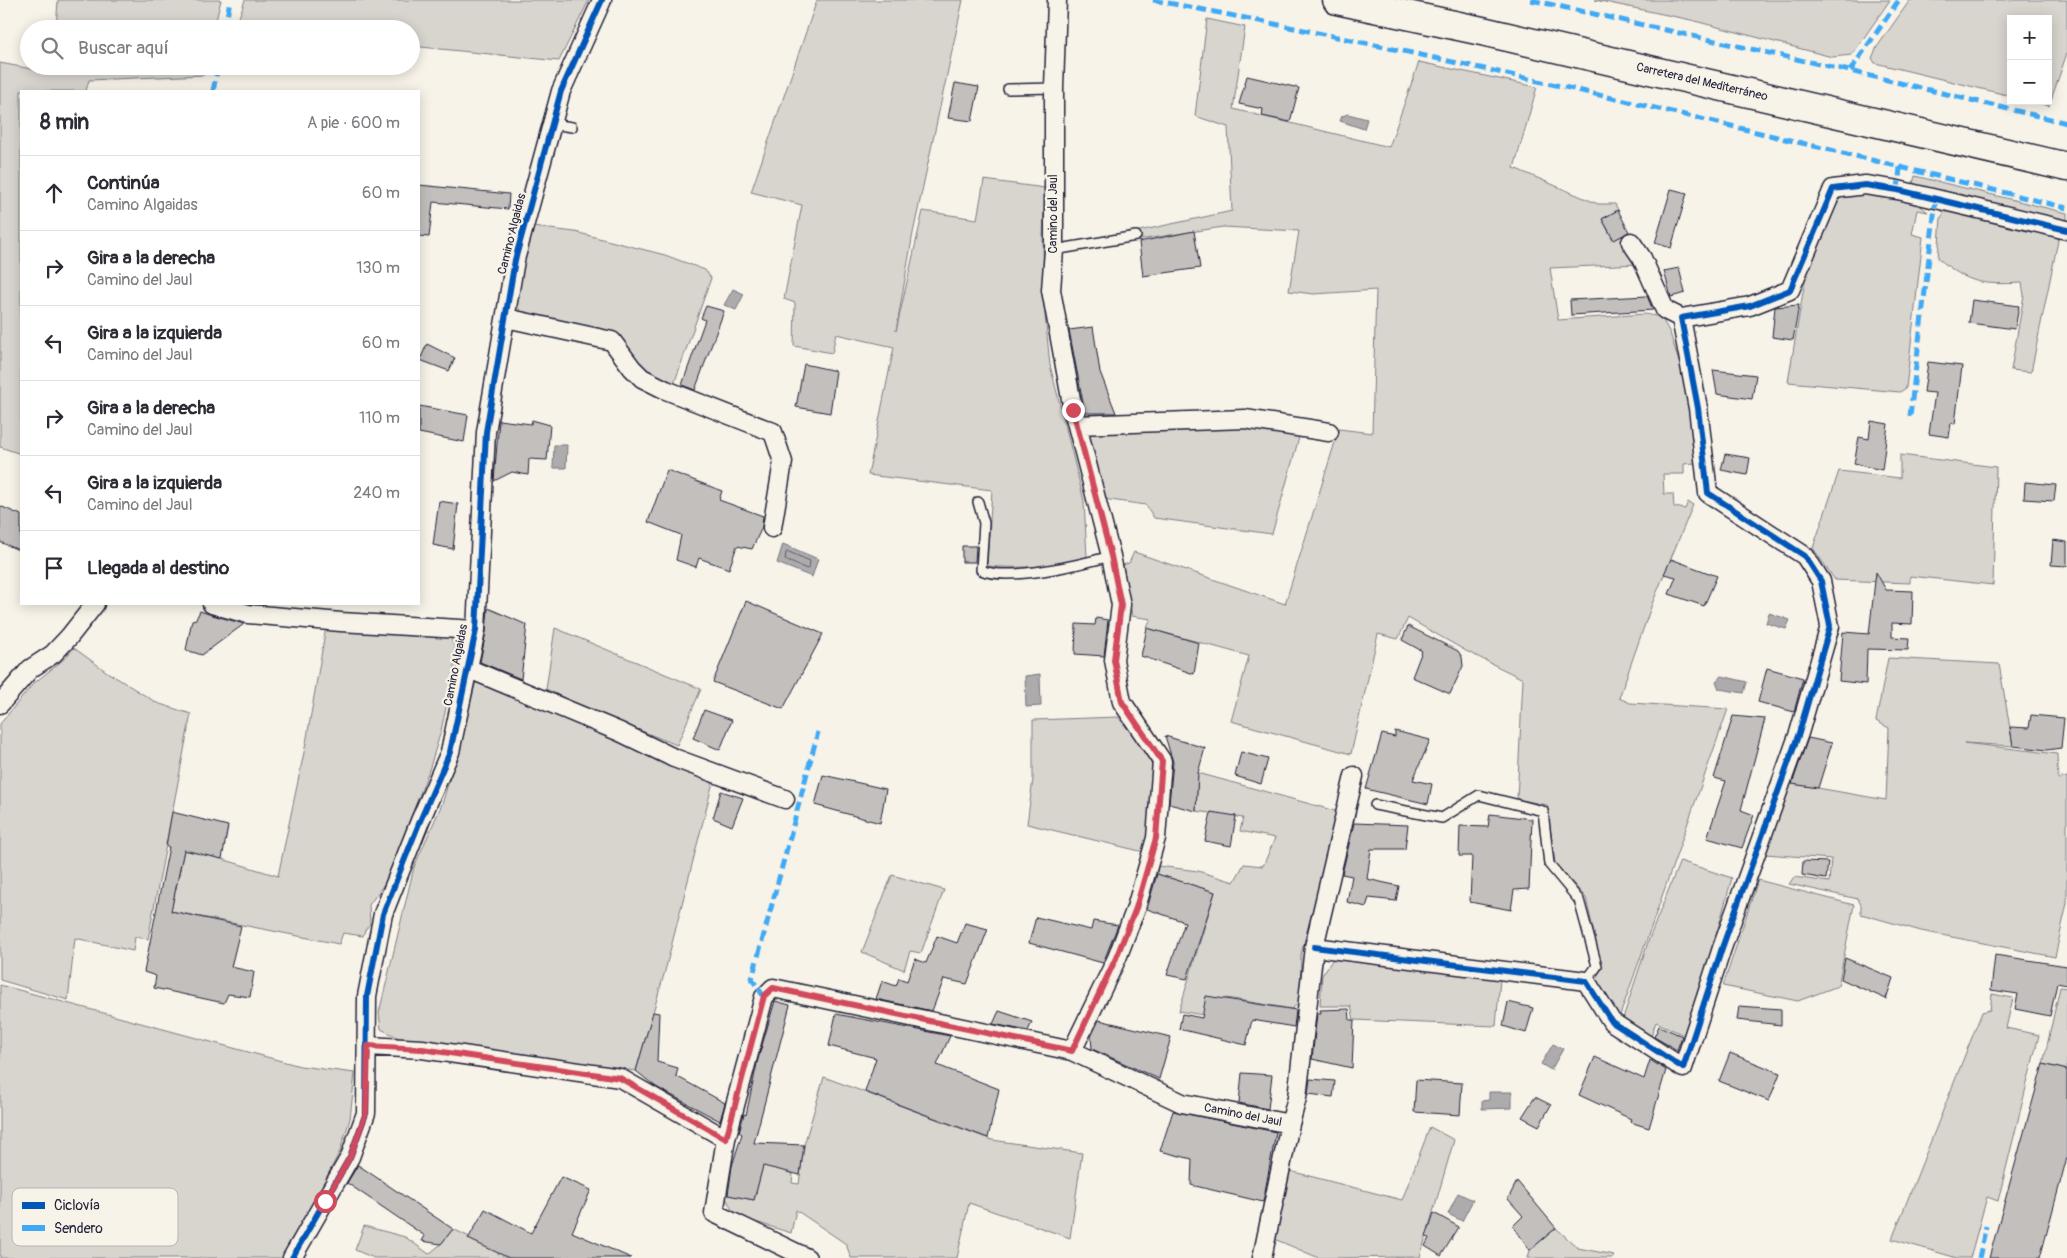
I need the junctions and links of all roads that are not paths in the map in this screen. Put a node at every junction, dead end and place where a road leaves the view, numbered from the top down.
1 (602, 0) edge
2 (1057, 0) edge
3 (1337, 0) edge
4 (1054, 88) junction
5 (1008, 89) dead end
6 (552, 124) junction
7 (572, 127) dead end
8 (2067, 167) edge
9 (2067, 230) edge
10 (1136, 236) dead end
11 (1631, 242) dead end
12 (1054, 250) junction
13 (506, 318) junction
14 (1681, 318) junction
15 (1077, 425) junction
16 (1329, 432) dead end
17 (978, 502) dead end
18 (772, 528) dead end
19 (1111, 556) junction
20 (94, 605) edge
21 (216, 605) edge
22 (476, 630) junction
23 (468, 668) junction
24 (0, 704) edge
25 (1354, 776) dead end
26 (785, 799) dead end
27 (1375, 805) dead end
28 (1314, 947) junction
29 (1586, 981) junction
30 (368, 1046) junction
31 (1072, 1051) junction
32 (1290, 1124) junction
33 (726, 1139) junction
34 (292, 1258) edge
35 (807, 1258) edge
36 (1262, 1258) edge

1 - 6 street, Camino Algaidas
2 - 4 street, Camino del Jaul
3 - 8 highway, Carretera del Mediterráneo
4 - 5 lane
4 - 12 street, Camino del Jaul
6 - 7 lane
6 - 13 street, Camino Algaidas
9 - 14 street
10 - 12 lane
11 - 14 street
12 - 15 street, Camino del Jaul
13 - 18 street
13 - 22 street, Camino Algaidas
14 - 29 street
15 - 16 street
15 - 19 street, Camino del Jaul
17 - 19 lane
19 - 31 street, Camino del Jaul
20 - 24 street
21 - 22 street
22 - 23 street, Camino Algaidas
23 - 26 street
23 - 30 street, Camino Algaidas
25 - 28 street
27 - 29 lane
28 - 29 street
28 - 32 street
30 - 33 street
30 - 34 street, Camino Algaidas
31 - 32 street, Camino del Jaul
31 - 33 street, Camino del Jaul
32 - 36 street, Camino del Jaul
33 - 35 street, Camino del Jaul

